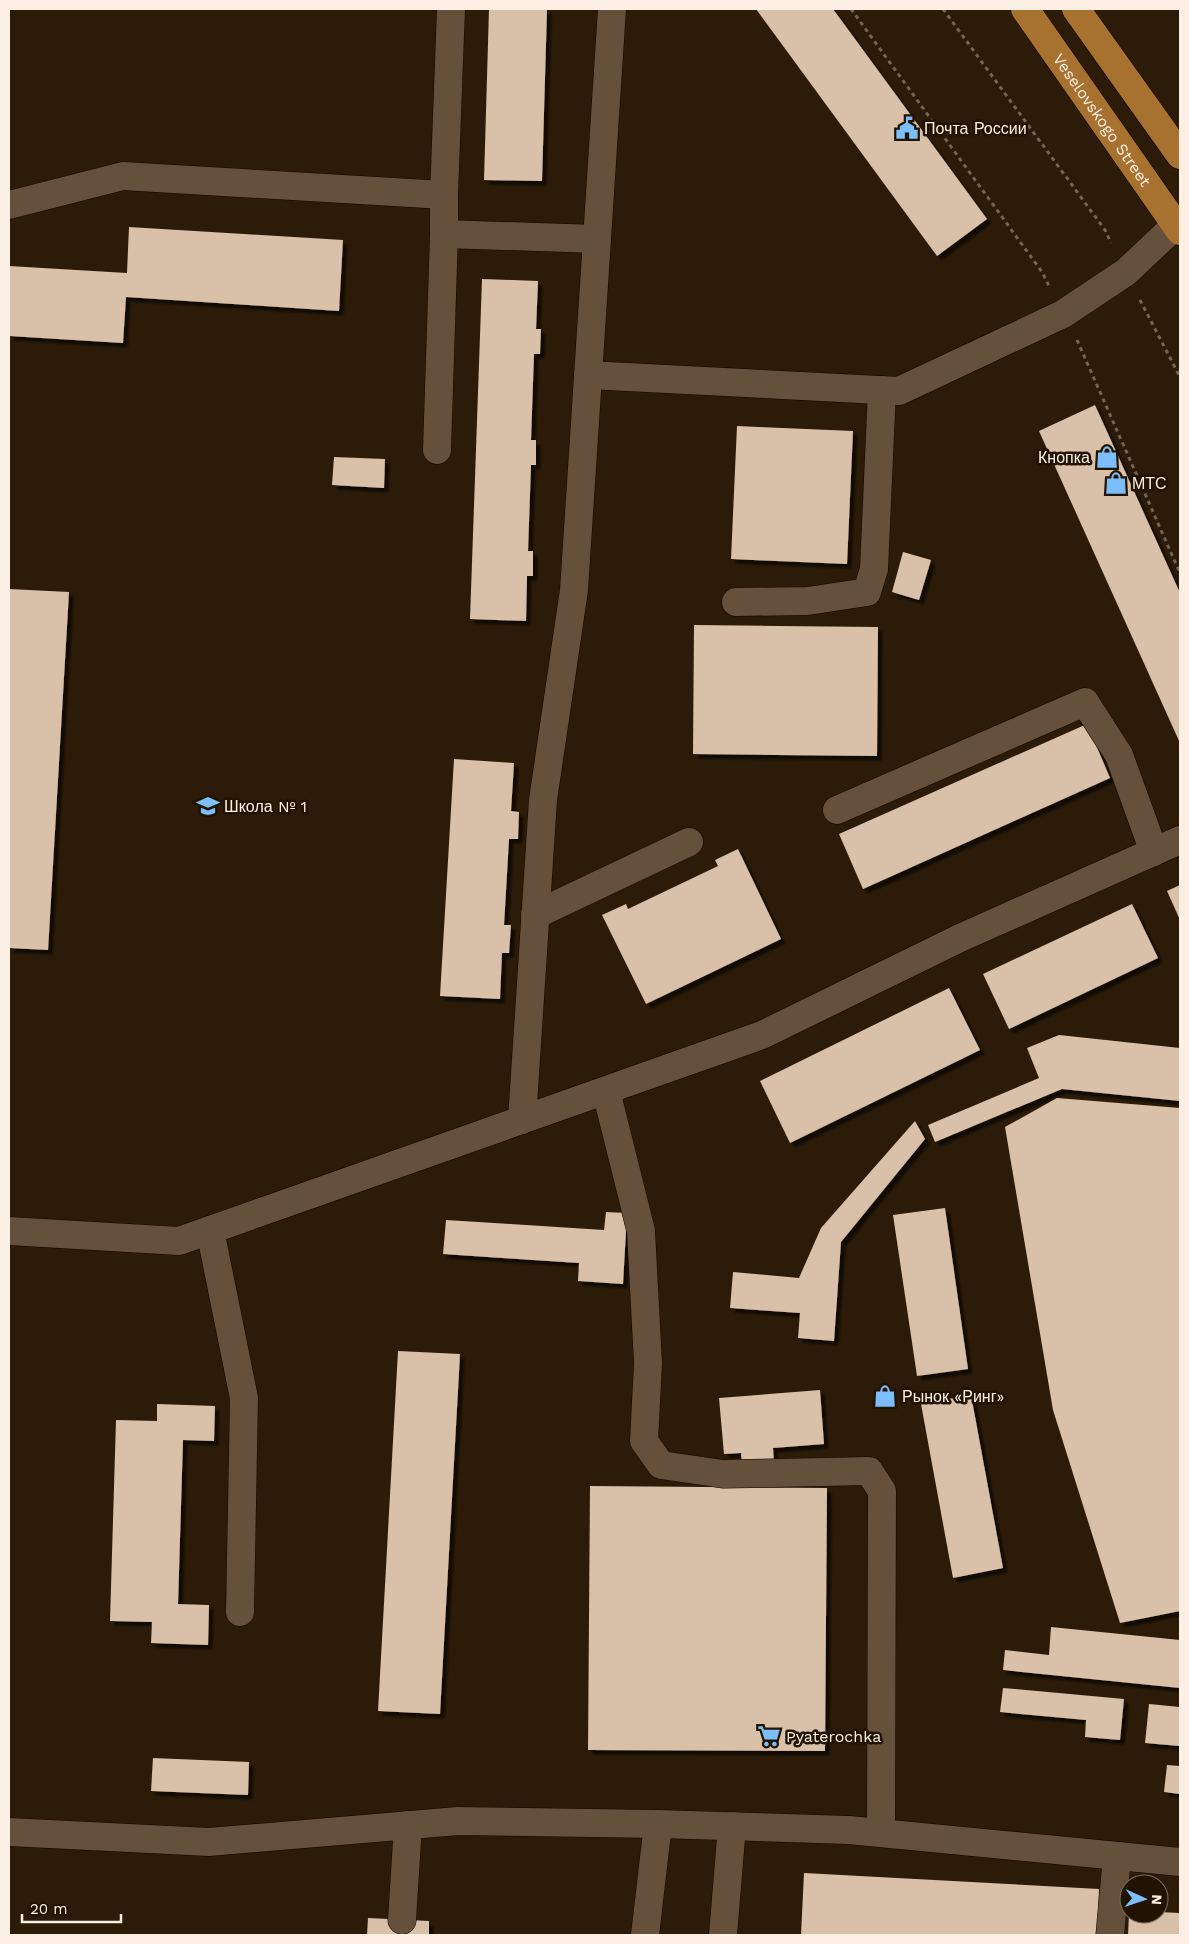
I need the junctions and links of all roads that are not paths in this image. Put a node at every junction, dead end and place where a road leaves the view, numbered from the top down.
1 (452, 9) edge
2 (612, 9) edge
3 (1025, 9) edge
4 (1076, 9) edge
5 (1180, 155) edge
6 (444, 195) junction
7 (9, 205) edge
8 (1179, 225) edge
9 (444, 234) junction
10 (597, 239) junction
11 (588, 374) junction
12 (882, 390) junction
13 (437, 450) dead end
14 (736, 602) dead end
15 (836, 810) dead end
16 (1180, 840) edge
17 (689, 842) dead end
18 (1154, 852) junction
19 (535, 915) junction
20 (606, 1090) junction
21 (522, 1120) junction
22 (210, 1230) junction
23 (9, 1231) edge
24 (240, 1612) dead end
25 (658, 1824) junction
26 (408, 1825) junction
27 (732, 1826) junction
28 (9, 1832) edge
29 (881, 1833) junction
30 (1117, 1856) junction
31 (1180, 1862) edge
32 (402, 1920) dead end
33 (645, 1935) edge
34 (723, 1935) edge
35 (1110, 1935) edge

1 - 6 street
2 - 10 street
3 - 8 main road, Veselovskogo Street
4 - 5 main road
6 - 7 street
6 - 9 street
8 - 12 street
9 - 10 street
9 - 13 street
10 - 11 street
11 - 12 street
11 - 19 street
12 - 14 street
15 - 18 street
16 - 18 street
17 - 19 street
18 - 20 street
19 - 21 street
20 - 21 street
20 - 29 street
21 - 22 street
22 - 23 street
22 - 24 street
25 - 26 street
25 - 27 street
25 - 33 street
26 - 28 street
26 - 32 street
27 - 29 street
27 - 34 street
29 - 30 street
30 - 31 street
30 - 35 street

